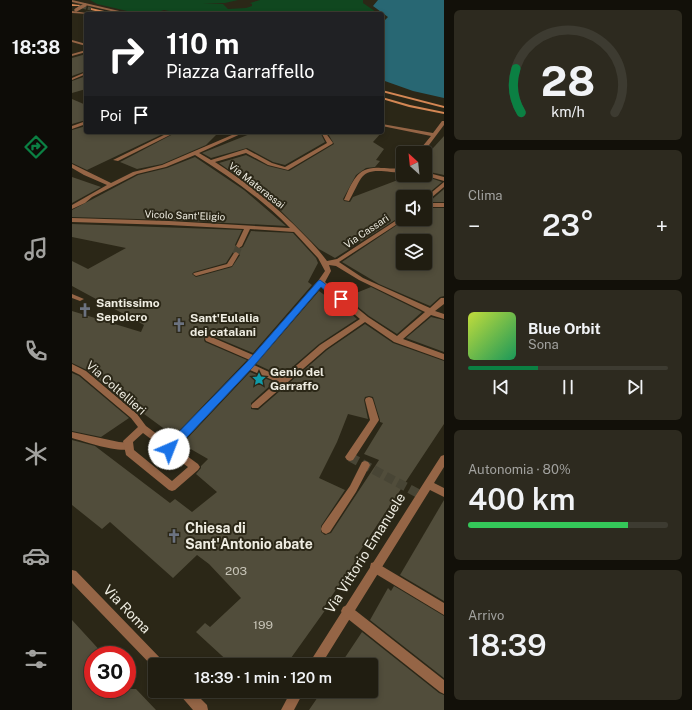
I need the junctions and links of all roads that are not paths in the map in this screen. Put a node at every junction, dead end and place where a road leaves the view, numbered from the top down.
1 (72, 1) edge
2 (84, 4) junction
3 (74, 9) edge
4 (92, 9) tunnel mouth
5 (87, 12) tunnel mouth
6 (104, 12) edge
7 (119, 12) edge
8 (72, 41) edge
9 (84, 44) edge
10 (84, 52) edge
11 (72, 55) edge
12 (84, 74) edge
13 (72, 79) edge
14 (384, 92) edge
15 (384, 99) edge
16 (444, 107) edge
17 (444, 113) edge
18 (444, 122) edge
19 (84, 123) edge
20 (384, 125) edge
21 (72, 128) edge
22 (170, 134) edge
23 (236, 134) edge
24 (324, 134) edge
25 (435, 135) junction
26 (426, 146) edge
27 (194, 152) junction
28 (116, 160) dead end
29 (211, 162) junction
30 (72, 166) edge
31 (396, 171) edge
32 (432, 176) edge
33 (444, 179) edge
34 (444, 184) edge
35 (112, 185) junction
36 (432, 195) edge
37 (346, 200) dead end
38 (432, 205) edge
39 (444, 205) edge
40 (72, 207) edge
41 (72, 220) edge
42 (396, 223) edge
43 (248, 227) junction
44 (297, 230) junction
45 (239, 246) tunnel mouth
46 (236, 254) tunnel mouth
47 (326, 263) junction
48 (196, 274) dead end
49 (318, 285) junction
50 (72, 296) edge
51 (80, 299) dead end
52 (444, 300) edge
53 (431, 312) junction
54 (444, 317) edge
55 (365, 319) junction
56 (209, 339) dead end
57 (397, 340) junction
58 (444, 357) edge
59 (255, 358) junction
60 (249, 366) junction
61 (72, 367) edge
62 (283, 382) junction
63 (369, 400) dead end
64 (255, 406) dead end
65 (143, 428) junction
66 (72, 435) edge
67 (128, 446) junction
68 (169, 449) junction
69 (350, 457) dead end
70 (444, 459) edge
71 (365, 465) dead end
72 (428, 484) junction
73 (444, 493) edge
74 (326, 529) dead end
75 (375, 567) junction
76 (72, 575) edge
77 (444, 609) edge
78 (347, 611) junction
79 (151, 658) edge
80 (318, 658) edge
81 (444, 688) edge
82 (191, 698) edge
83 (294, 698) edge
84 (202, 710) edge
85 (287, 710) edge

1 - 2 street
2 - 3 street, bridge
2 - 7 street
3 - 5 street
4 - 6 main road
8 - 9 street
10 - 11 street
12 - 13 street
14 - 16 main road
15 - 17 main road
18 - 25 street
19 - 21 street
20 - 25 street
22 - 28 street
23 - 27 street
24 - 29 street
25 - 26 street
27 - 29 street, Via Materassai
27 - 35 street
29 - 44 street, Via Materassai
30 - 35 street
31 - 37 street
32 - 33 street
34 - 36 street
35 - 40 street
38 - 39 street
41 - 43 street, Vicolo Sant'Eligio
42 - 47 street, Via Cassari
43 - 44 street, Vicolo Sant'Eligio
43 - 45 street
44 - 47 street, Via Materassai
46 - 48 street
47 - 49 street
47 - 53 street
49 - 55 street
49 - 59 street
50 - 51 street
52 - 53 street
53 - 54 street
53 - 57 street
55 - 57 street
55 - 62 street
56 - 59 street
57 - 58 street
59 - 60 street
60 - 62 street
60 - 68 street
61 - 65 street, Via Coltellieri
62 - 64 street
63 - 69 street
65 - 67 street
65 - 68 street, Via Coltellieri
66 - 67 street
67 - 68 street, Via Coltellieri
70 - 72 street, Via Vittorio Emanuele
71 - 74 street
72 - 73 street
72 - 75 street, Via Vittorio Emanuele
75 - 77 street
75 - 78 street, Via Vittorio Emanuele
76 - 79 street, Via Roma
78 - 80 street, Via Vittorio Emanuele
78 - 81 street
82 - 84 street
83 - 85 street

